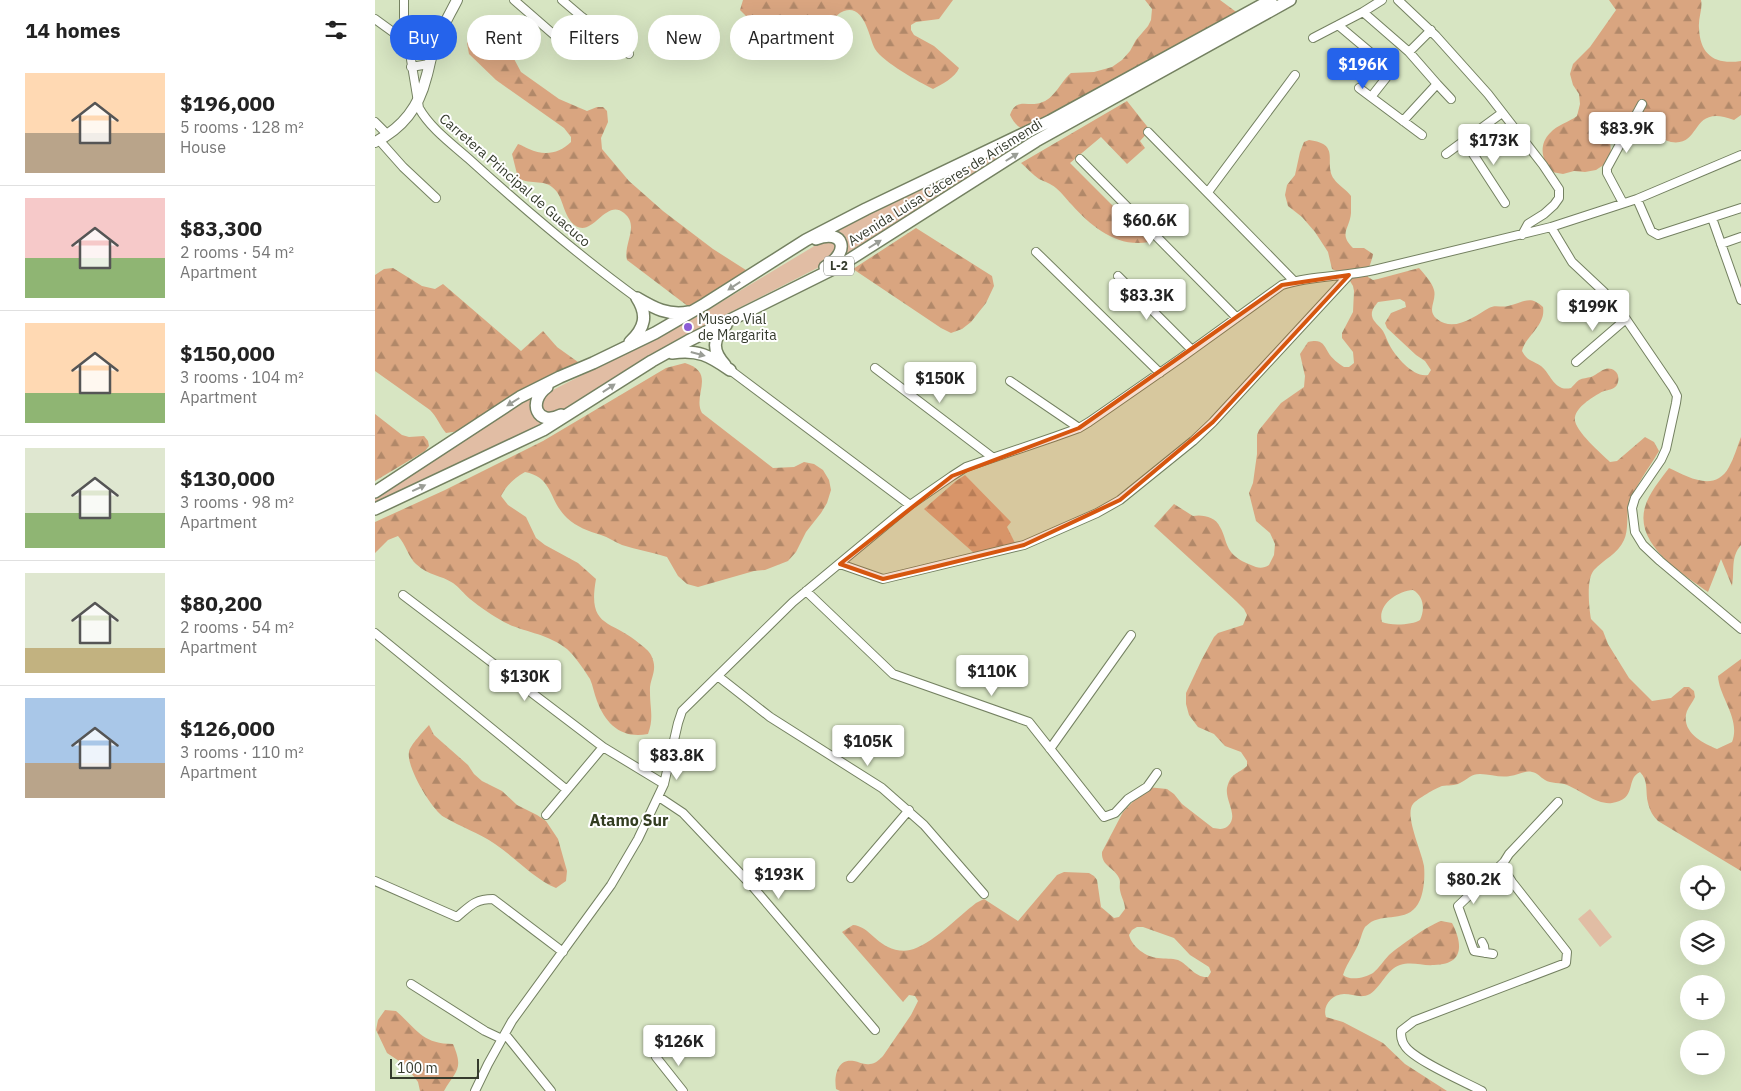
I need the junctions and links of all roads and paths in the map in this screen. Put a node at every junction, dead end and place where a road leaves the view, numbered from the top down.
1 (404, 0) edge
2 (457, 0) edge
3 (514, 0) edge
4 (562, 0) edge
5 (1271, 0) edge
6 (1290, 0) edge
7 (1383, 0) edge
8 (1397, 0) edge
9 (1363, 12) junction
10 (404, 15) edge
11 (579, 15) edge
12 (375, 18) edge
13 (1338, 25) junction
14 (390, 29) edge
15 (1431, 30) junction
16 (551, 32) edge
17 (1313, 38) dead end
18 (1409, 52) junction
19 (410, 60) edge
20 (429, 64) junction
21 (411, 67) junction
22 (1295, 75) dead end
23 (1437, 84) junction
24 (1359, 88) dead end
25 (1371, 97) junction
26 (1451, 100) dead end
27 (418, 101) junction
28 (1642, 104) dead end
29 (1502, 113) junction
30 (1403, 121) junction
31 (375, 122) edge
32 (1148, 132) dead end
33 (1422, 135) dead end
34 (381, 139) edge
35 (1464, 140) junction
36 (1446, 154) dead end
37 (1741, 155) edge
38 (1080, 159) dead end
39 (1208, 192) junction
40 (436, 198) dead end
41 (1637, 199) junction
42 (1505, 203) dead end
43 (1623, 203) junction
44 (1741, 208) edge
45 (1712, 218) junction
46 (1551, 227) junction
47 (1522, 235) junction
48 (1741, 237) edge
49 (1721, 244) junction
50 (1037, 252) dead end
51 (761, 269) junction
52 (1349, 275) junction
53 (1118, 276) dead end
54 (1737, 278) edge
55 (1294, 281) junction
56 (637, 298) junction
57 (1741, 300) edge
58 (750, 310) junction
59 (693, 312) junction
60 (1236, 317) junction
61 (731, 320) junction
62 (1626, 320) junction
63 (623, 349) junction
64 (1192, 350) junction
65 (663, 355) junction
66 (1576, 362) dead end
67 (875, 368) dead end
68 (730, 370) junction
69 (1160, 373) junction
70 (560, 376) junction
71 (1011, 381) dead end
72 (581, 407) junction
73 (1079, 428) junction
74 (992, 457) junction
75 (375, 492) edge
76 (909, 505) junction
77 (375, 509) edge
78 (840, 564) junction
79 (806, 592) junction
80 (403, 595) dead end
81 (1741, 629) edge
82 (375, 633) edge
83 (1131, 635) dead end
84 (719, 676) junction
85 (603, 748) junction
86 (1050, 749) junction
87 (1157, 773) dead end
88 (665, 784) junction
89 (567, 790) junction
90 (659, 797) junction
91 (1558, 802) dead end
92 (909, 810) junction
93 (546, 815) dead end
94 (1504, 862) junction
95 (851, 878) dead end
96 (375, 881) edge
97 (984, 894) dead end
98 (1482, 942) dead end
99 (563, 952) junction
100 (411, 984) dead end
101 (875, 1030) dead end
102 (504, 1036) junction
103 (656, 1057) dead end
104 (475, 1091) edge
105 (551, 1091) edge
106 (683, 1091) edge
107 (1482, 1091) edge

1 - 10 street, Carretera Principal de Guacuco
2 - 20 street
3 - 16 street
4 - 11 street
5 - 51 main road, Avenida Luisa Cáceres de Arismendi
58 -> 6 main road, Avenida Luisa Cáceres de Arismendi / L-2
7 - 9 street
8 - 15 street
9 - 13 street
9 - 18 street
12 - 14 street
13 - 17 street
13 - 25 street
15 - 18 street
15 - 29 street
18 - 23 street
19 - 21 street, Carretera Principal de Guacuco
20 - 21 street
20 - 27 street
21 - 27 street, Carretera Principal de Guacuco
22 - 39 street
23 - 26 street
23 - 30 street
24 - 25 street
25 - 30 street
27 - 34 street
27 - 56 street, Carretera Principal de Guacuco
28 - 43 street
29 - 35 street
29 - 47 street
30 - 33 street
31 - 34 street
32 - 39 street
34 - 40 street
35 - 36 street
35 - 42 street
37 - 41 street
38 - 60 street
39 - 55 street
41 - 43 street
41 - 45 street
43 - 46 street
44 - 45 street
45 - 49 street
46 - 47 street
46 - 62 street
47 - 52 street
48 - 49 street
49 - 54 street
50 - 69 street
51 - 58 main road
51 -> 59 main road, Avenida Luisa Cáceres de Arismendi
52 - 55 street
52 - 78 street
53 - 64 street
54 - 57 street
55 - 60 street
56 - 59 main road
56 - 63 main road
58 - 61 main road, Avenida Luisa Cáceres de Arismendi / L-2
59 - 63 main road, Avenida Luisa Cáceres de Arismendi
60 - 64 street
61 - 65 main road, Avenida Luisa Cáceres de Arismendi / L-2
61 - 68 main road
62 - 66 street
62 - 81 street
63 - 70 main road, Avenida Luisa Cáceres de Arismendi
64 - 69 street
65 -> 68 main road
72 -> 65 main road, Avenida Luisa Cáceres de Arismendi / L-2
67 - 74 street
68 - 76 street
69 - 73 street
70 - 72 main road
70 -> 75 main road, Avenida Luisa Cáceres de Arismendi
71 - 73 street
77 -> 72 main road, Avenida Luisa Cáceres de Arismendi / L-2
73 - 74 street
74 - 76 street
76 - 78 street
78 - 79 street
79 - 84 street
79 - 86 street
80 - 85 street
82 - 89 street
83 - 86 street
84 - 88 street
84 - 92 street
85 - 88 street
85 - 89 street
86 - 87 street
88 - 90 street
89 - 93 street
90 - 99 street
90 - 101 street
91 - 94 street
92 - 95 street
92 - 97 street
94 - 98 street
94 - 107 street
96 - 99 street
99 - 102 street
100 - 102 street
102 - 104 street
102 - 105 street
103 - 106 street

